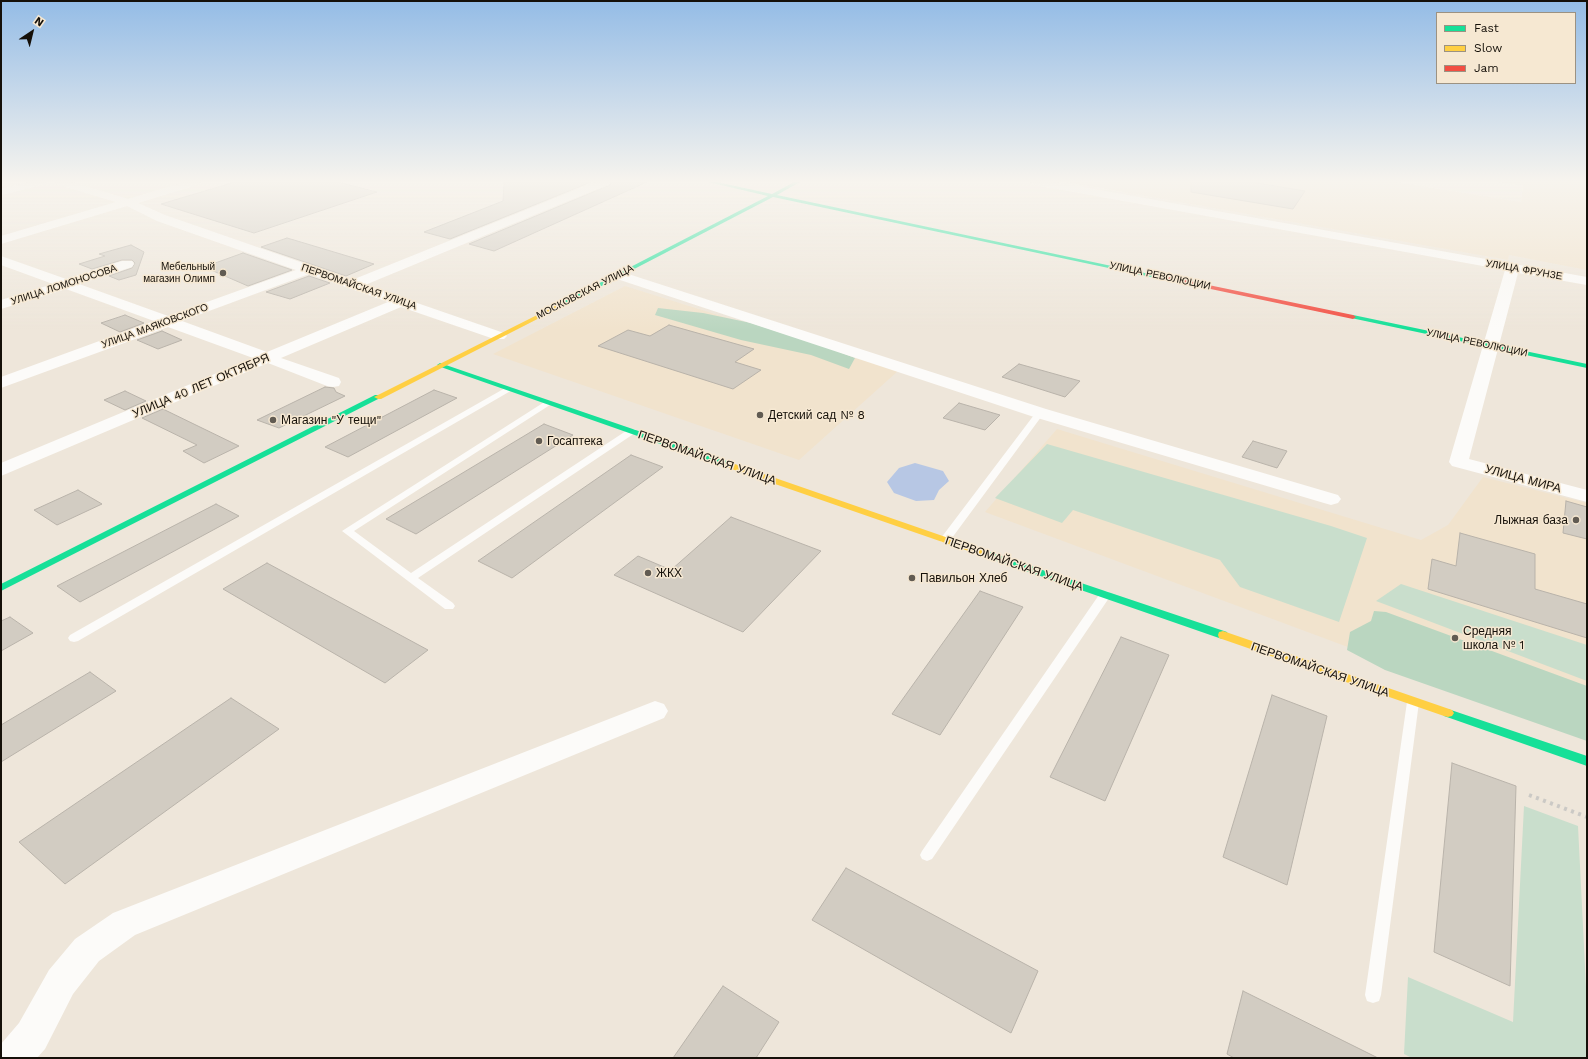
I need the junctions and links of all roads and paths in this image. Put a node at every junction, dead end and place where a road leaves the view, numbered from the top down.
1 (29, 231) edge
2 (199, 231) edge
3 (484, 231) edge
4 (704, 231) edge
5 (947, 231) edge
6 (1309, 231) edge
7 (1, 240) edge
8 (1, 260) edge
9 (127, 264) dead end
10 (1512, 268) junction
11 (310, 270) junction
12 (620, 275) junction
13 (1587, 281) edge
14 (64, 285) junction
15 (352, 285) junction
16 (402, 301) junction
17 (1, 305) edge
18 (167, 322) junction
19 (499, 336) junction
20 (1490, 346) junction
21 (267, 358) junction
22 (440, 365) junction
23 (1587, 366) edge
24 (333, 382) dead end
25 (1, 383) edge
26 (510, 389) junction
27 (549, 403) junction
28 (1040, 413) junction
29 (632, 431) junction
30 (1, 470) edge
31 (1587, 496) edge
32 (1331, 499) dead end
33 (944, 540) junction
34 (411, 578) junction
35 (1, 588) edge
36 (1105, 595) junction
37 (449, 606) dead end
38 (74, 638) dead end
39 (1413, 702) junction
40 (655, 711) dead end
41 (1587, 761) edge
42 (1529, 795) dead end
43 (1587, 816) edge
44 (927, 855) dead end
45 (1373, 995) dead end
46 (13, 1058) edge

1 - 7 street
2 - 11 street, ПЕРВОМАЙСКАЯ УЛИЦА
3 - 15 street
4 - 12 street, МОСКОВСКАЯ УЛИЦА
5 - 20 street, УЛИЦА РЕВОЛЮЦИИ
6 - 10 street, УЛИЦА ФРУНЗЕ
8 - 14 street
9 - 14 street, УЛИЦА ЛОМОНОСОВА
10 - 13 street, УЛИЦА ФРУНЗЕ
10 - 20 street
11 - 15 street, ПЕРВОМАЙСКАЯ УЛИЦА
11 - 18 street, УЛИЦА МАЯКОВСКОГО
12 - 19 street, МОСКОВСКАЯ УЛИЦА
12 - 28 street
14 - 17 street, УЛИЦА ЛОМОНОСОВА
14 - 18 street
15 - 16 street, ПЕРВОМАЙСКАЯ УЛИЦА
16 - 19 street, ПЕРВОМАЙСКАЯ УЛИЦА
16 - 21 street, УЛИЦА 40 ЛЕТ ОКТЯБРЯ
18 - 21 street
18 - 25 street, УЛИЦА МАЯКОВСКОГО
19 - 22 street, МОСКОВСКАЯ УЛИЦА
20 - 23 street, УЛИЦА РЕВОЛЮЦИИ
20 - 31 street, УЛИЦА МИРА
21 - 24 street
21 - 30 street, УЛИЦА 40 ЛЕТ ОКТЯБРЯ
22 - 26 street, ПЕРВОМАЙСКАЯ УЛИЦА
22 - 35 street, МОСКОВСКАЯ УЛИЦА
26 - 27 street, ПЕРВОМАЙСКАЯ УЛИЦА
26 - 38 lane
27 - 29 street, ПЕРВОМАЙСКАЯ УЛИЦА
27 - 34 lane
28 - 32 street
28 - 33 lane
29 - 33 street, ПЕРВОМАЙСКАЯ УЛИЦА
29 - 34 lane
33 - 36 street, ПЕРВОМАЙСКАЯ УЛИЦА
34 - 37 lane
36 - 39 street, ПЕРВОМАЙСКАЯ УЛИЦА
36 - 44 lane
39 - 41 street, ПЕРВОМАЙСКАЯ УЛИЦА
39 - 45 lane
40 - 46 street
42 - 43 path

